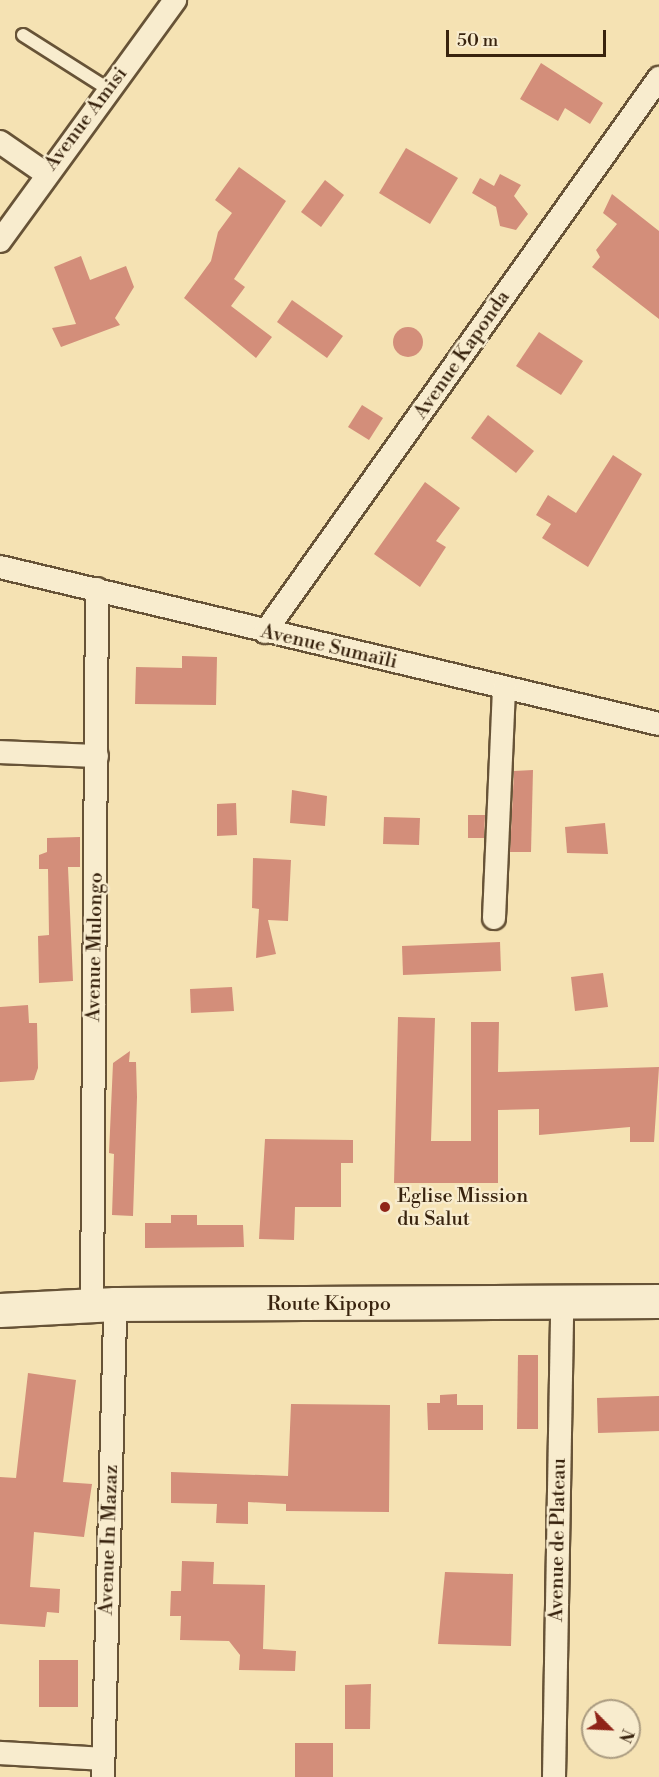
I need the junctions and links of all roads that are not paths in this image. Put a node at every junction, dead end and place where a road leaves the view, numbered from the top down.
1 (175, 0) edge
2 (23, 36) dead end
3 (108, 89) junction
4 (655, 92) edge
5 (0, 142) edge
6 (45, 173) junction
7 (0, 241) edge
8 (0, 567) edge
9 (97, 589) junction
10 (265, 633) junction
11 (504, 688) junction
12 (659, 724) edge
13 (0, 752) edge
14 (97, 756) junction
15 (494, 918) dead end
16 (659, 1301) edge
17 (562, 1303) junction
18 (104, 1304) junction
19 (0, 1310) edge
20 (0, 1754) edge
21 (103, 1768) edge
22 (554, 1777) edge

1 - 3 street, Avenue Amisi
2 - 3 lane
3 - 6 street, Avenue Amisi
4 - 10 street, Avenue Kaponda
5 - 6 street
6 - 7 street, Avenue Amisi
8 - 9 street, Avenue Sumaïli
9 - 10 street, Avenue Sumaïli
9 - 14 street, Avenue Mulongo
10 - 11 street, Avenue Sumaïli
11 - 12 street, Avenue Sumaïli
11 - 15 street
13 - 14 street
14 - 18 street, Avenue Mulongo
16 - 17 main road, Route Kipopo
17 - 18 main road, Route Kipopo
17 - 22 street, Avenue de Plateau
18 - 19 main road, Route Kipopo
18 - 21 street, Avenue In Mazaz
20 - 21 street

